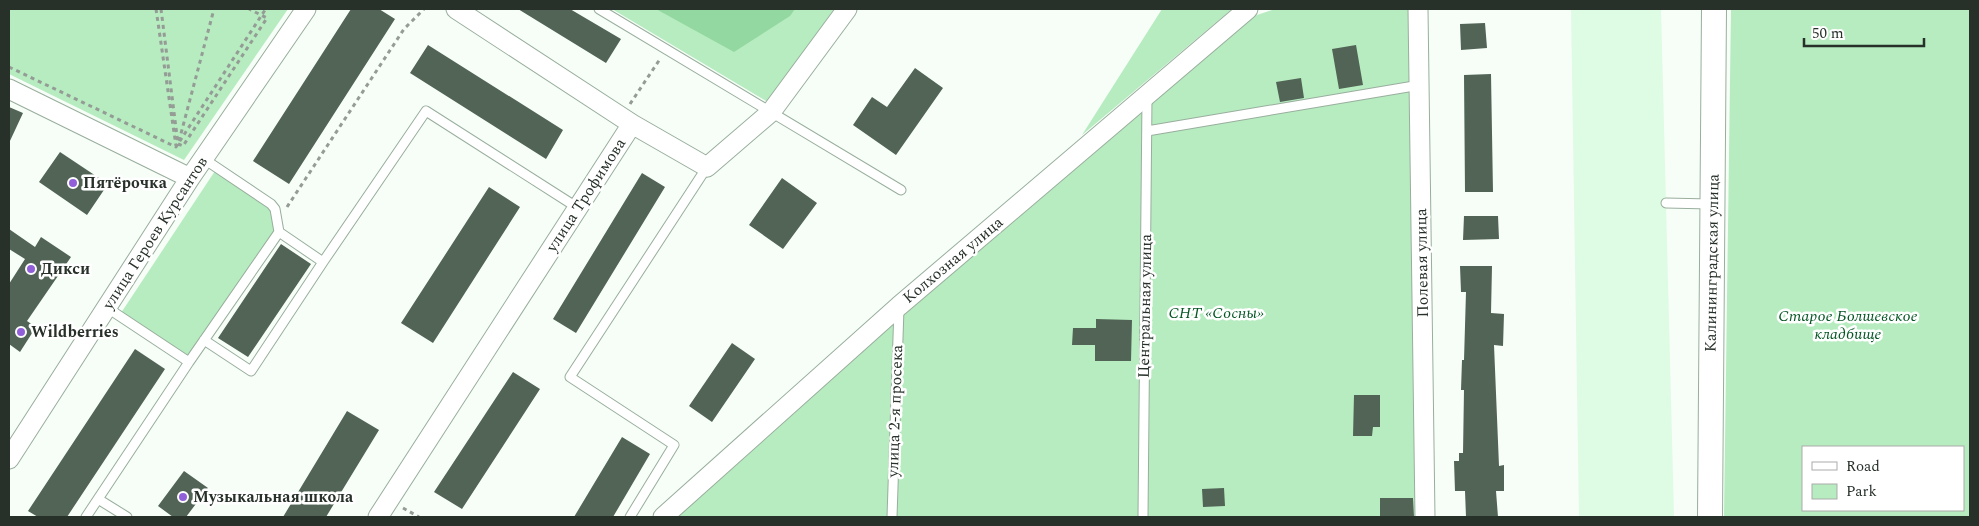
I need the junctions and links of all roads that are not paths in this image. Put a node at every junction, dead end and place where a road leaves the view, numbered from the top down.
1 (306, 9) edge
2 (456, 9) edge
3 (599, 9) edge
4 (847, 9) edge
5 (1248, 9) edge
6 (1418, 9) edge
7 (1714, 9) edge
8 (1421, 85) junction
9 (9, 90) edge
10 (1147, 96) junction
11 (771, 112) junction
12 (632, 124) junction
13 (1146, 131) junction
14 (204, 159) junction
15 (707, 167) junction
16 (190, 178) junction
17 (901, 190) dead end
18 (1666, 203) dead end
19 (1712, 204) junction
20 (578, 208) junction
21 (279, 232) junction
22 (323, 262) junction
23 (899, 306) junction
24 (106, 307) junction
25 (204, 340) junction
26 (189, 362) junction
27 (11, 453) edge
28 (98, 499) junction
29 (86, 517) edge
30 (127, 517) edge
31 (378, 517) edge
32 (630, 517) edge
33 (663, 517) edge
34 (892, 517) edge
35 (1143, 517) edge
36 (1425, 517) edge
37 (1710, 517) edge

1 - 14 street, улица Героев Курсантов
2 - 12 street
3 - 11 lane
4 - 11 street
5 - 10 street, Колхозная улица
6 - 8 street, Полевая улица
7 - 19 street, Калининградская улица
8 - 13 lane
8 - 36 street, Полевая улица
9 - 16 street
10 - 13 lane, Центральная улица
10 - 23 street, Колхозная улица
11 - 15 street
11 - 17 lane
12 - 15 street, улица Трофимова
12 - 20 street, улица Трофимова
13 - 35 lane, Центральная улица
14 - 16 street, улица Героев Курсантов
14 - 21 lane
15 - 32 lane
16 - 24 street, улица Героев Курсантов
18 - 19 lane
19 - 37 street, Калининградская улица
20 - 22 lane
20 - 31 street, улица Трофимова
21 - 22 lane
21 - 25 lane
22 - 25 lane
23 - 33 street, Колхозная улица
23 - 34 lane, улица 2-я просека
24 - 26 lane
24 - 27 street, улица Героев Курсантов
25 - 26 lane
26 - 28 lane
28 - 29 lane
28 - 30 lane

